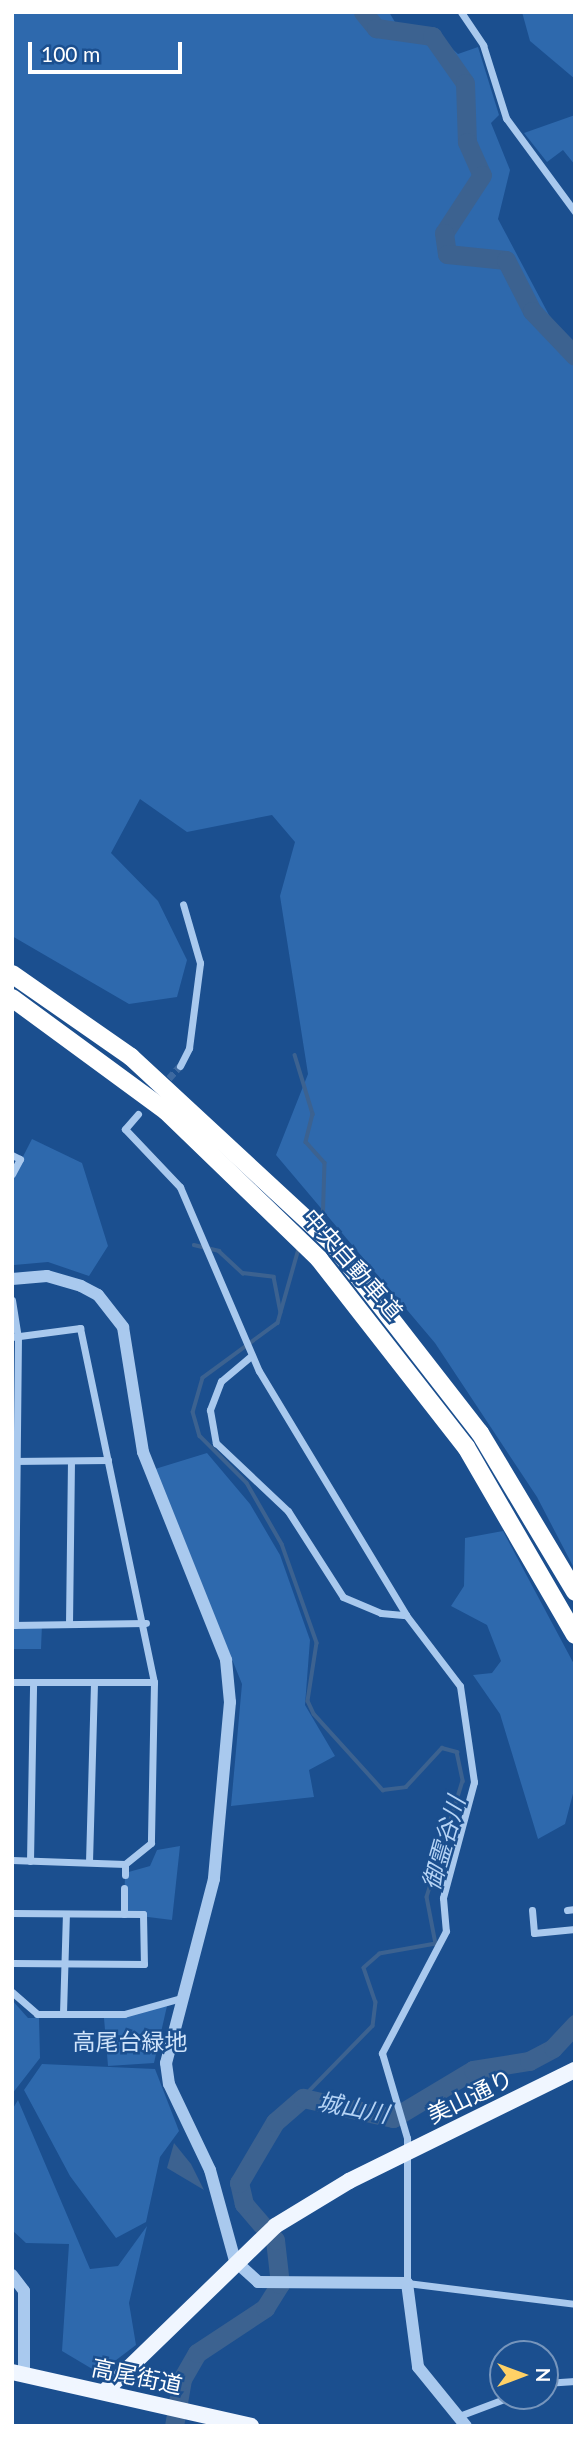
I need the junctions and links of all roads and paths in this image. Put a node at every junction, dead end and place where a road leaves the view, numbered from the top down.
1 (461, 12) edge
2 (575, 212) edge
3 (183, 904) dead end
4 (12, 974) edge
5 (12, 998) edge
6 (180, 1066) tunnel mouth
7 (138, 1114) dead end
8 (12, 1155) edge
9 (12, 1174) edge
10 (12, 1279) edge
11 (12, 1300) edge
12 (15, 1337) edge
13 (249, 1352) junction
14 (108, 1460) junction
15 (15, 1461) edge
16 (71, 1461) junction
17 (575, 1592) edge
18 (406, 1615) junction
19 (146, 1623) junction
20 (69, 1624) junction
21 (13, 1625) edge
22 (575, 1635) edge
23 (12, 1682) edge
24 (33, 1682) junction
25 (94, 1682) junction
26 (155, 1682) junction
27 (12, 1860) edge
28 (30, 1861) junction
29 (89, 1862) junction
30 (125, 1864) junction
31 (125, 1875) dead end
32 (124, 1888) dead end
33 (532, 1910) dead end
34 (12, 1913) edge
35 (66, 1914) junction
36 (124, 1914) junction
37 (575, 1929) edge
38 (12, 1963) edge
39 (65, 1964) junction
40 (12, 1992) edge
41 (181, 1998) junction
42 (63, 2013) junction
43 (575, 2070) edge
44 (406, 2153) junction
45 (235, 2261) junction
46 (12, 2275) edge
47 (407, 2283) junction
48 (575, 2304) edge
49 (18, 2374) edge
50 (104, 2392) junction
51 (489, 2408) edge
52 (462, 2421) edge
53 (251, 2426) edge

1 - 2 street
3 - 6 street
4 - 17 highway, 中央自動車道
5 - 22 highway, 中央自動車道
7 - 13 street
8 - 9 street
10 - 41 street
11 - 12 street
12 - 14 street
12 - 15 street
13 - 18 street
13 - 18 street
14 - 16 street
14 - 19 street
15 - 16 street
15 - 21 street
16 - 20 street
18 - 44 street
19 - 20 street
19 - 26 street
20 - 21 street
23 - 24 street
24 - 25 street
24 - 28 street
25 - 26 street
25 - 29 street
26 - 30 street
27 - 28 street
28 - 29 street
29 - 30 street
30 - 31 street
32 - 36 street
33 - 37 street
34 - 35 street
35 - 36 street
35 - 39 street
36 - 39 street
38 - 39 street
39 - 42 street
40 - 42 street
41 - 42 street
41 - 45 street
43 - 44 main road, 美山通り
44 - 45 main road, 美山通り
44 - 47 street
45 - 47 street
45 - 50 main road
46 - 49 street
47 - 48 street
47 - 52 street
49 - 50 main road, 高尾街道
50 - 53 main road, 高尾街道
51 - 52 street

